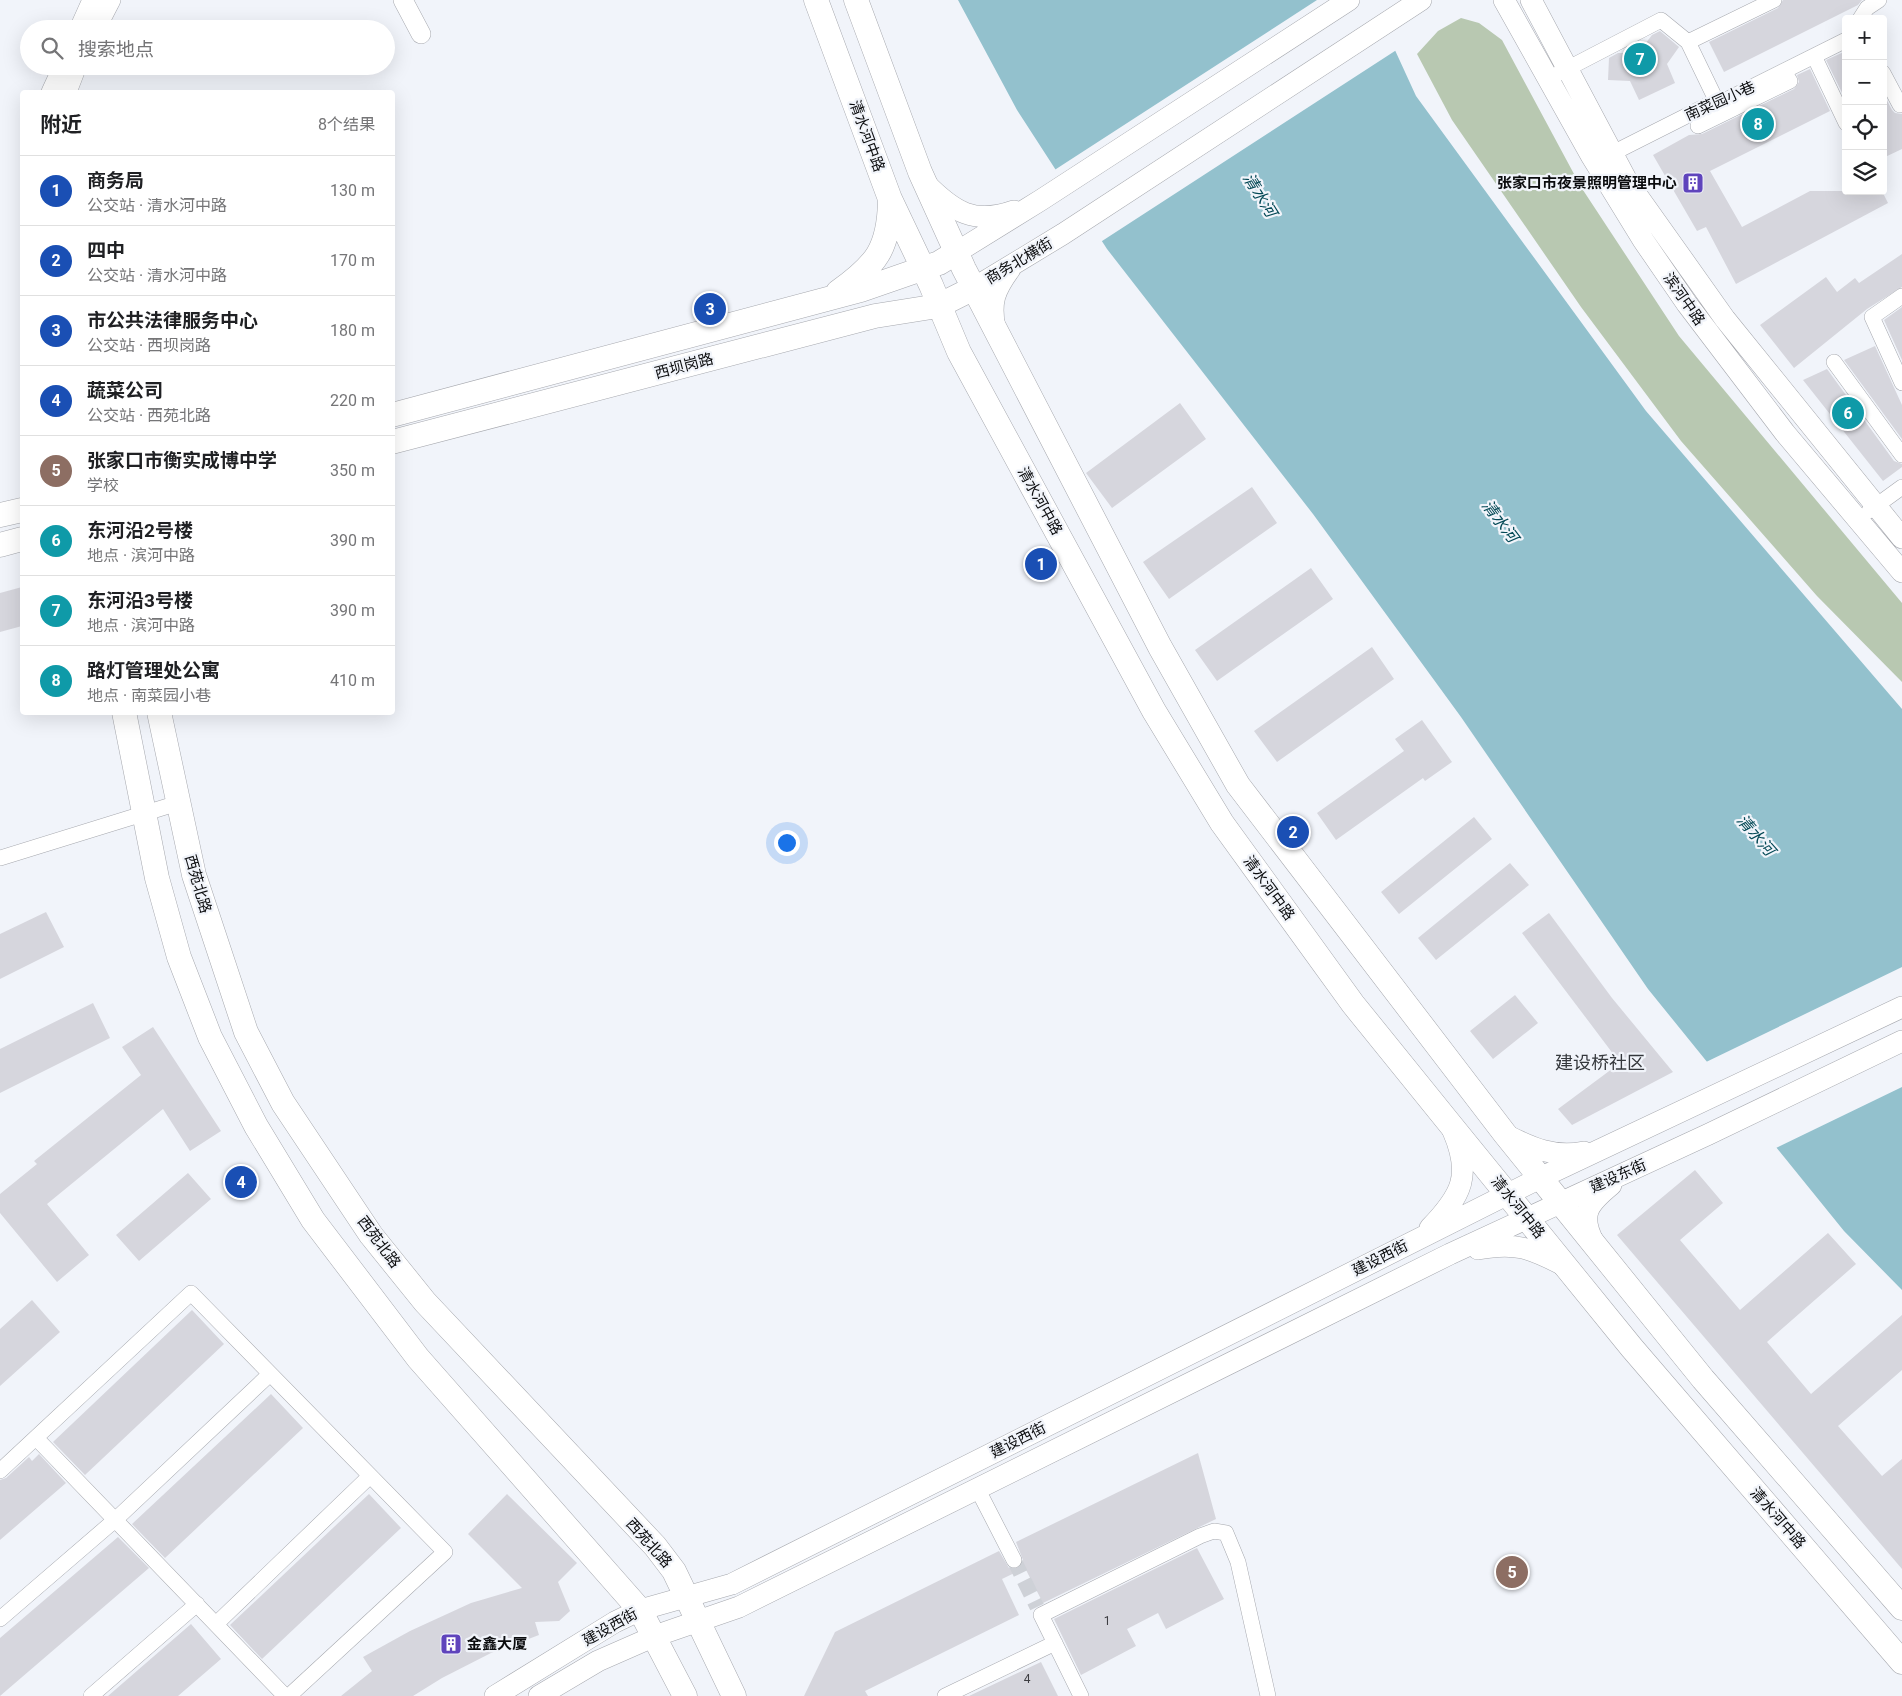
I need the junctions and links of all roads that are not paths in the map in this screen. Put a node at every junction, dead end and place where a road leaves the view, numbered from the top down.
1 (92, 0) edge
2 (111, 0) edge
3 (403, 0) edge
4 (816, 0) edge
5 (856, 0) edge
6 (1349, 0) edge
7 (1504, 0) edge
8 (1531, 0) edge
9 (1774, 0) edge
10 (1878, 0) edge
11 (1418, 2) edge
12 (1863, 15) edge
13 (83, 20) edge
14 (101, 20) edge
15 (421, 34) dead end
16 (1688, 42) junction
17 (1842, 42) edge
18 (1814, 56) junction
19 (1784, 71) junction
20 (1557, 74) junction
21 (59, 75) edge
22 (74, 75) edge
23 (1887, 80) edge
24 (52, 90) edge
25 (68, 90) edge
26 (1717, 102) junction
27 (1902, 104) edge
28 (1842, 115) edge
29 (1698, 126) dead end
30 (1604, 158) junction
31 (924, 182) junction
32 (890, 199) junction
33 (1039, 202) junction
34 (1012, 265) junction
35 (948, 279) junction
36 (1902, 296) edge
37 (827, 299) junction
38 (875, 316) junction
39 (996, 334) junction
40 (959, 352) junction
41 (1834, 362) dead end
42 (1902, 383) edge
43 (395, 414) edge
44 (395, 441) edge
45 (1902, 455) edge
46 (1902, 487) edge
47 (1875, 506) junction
48 (20, 510) edge
49 (0, 515) edge
50 (1858, 520) junction
51 (1902, 538) edge
52 (20, 540) edge
53 (0, 545) edge
54 (1902, 572) edge
55 (125, 715) edge
56 (160, 715) edge
57 (178, 802) junction
58 (144, 813) junction
59 (0, 858) edge
60 (1902, 1007) edge
61 (1902, 1041) edge
62 (1450, 1124) junction
63 (1505, 1134) junction
64 (1606, 1148) junction
65 (1627, 1172) junction
66 (1540, 1178) junction
67 (1507, 1194) junction
68 (1560, 1202) junction
69 (1527, 1218) junction
70 (1419, 1238) junction
71 (1596, 1248) junction
72 (1450, 1254) junction
73 (1566, 1267) junction
74 (270, 1374) junction
75 (37, 1439) junction
76 (0, 1472) edge
77 (370, 1476) junction
78 (977, 1488) junction
79 (114, 1520) junction
80 (1014, 1560) tunnel mouth
81 (687, 1598) junction
82 (196, 1604) junction
83 (1902, 1608) edge
84 (640, 1610) junction
85 (0, 1619) edge
86 (699, 1622) junction
87 (216, 1624) junction
88 (655, 1636) junction
89 (1055, 1643) junction
90 (1902, 1662) edge
91 (281, 1694) edge
92 (91, 1696) edge
93 (495, 1696) edge
94 (539, 1696) edge
95 (685, 1696) edge
96 (734, 1696) edge
97 (945, 1696) edge
98 (1081, 1696) edge
99 (1268, 1696) edge

1 - 13 street
2 - 14 street
3 - 15 street
4 - 32 main road, 清水河中路
5 - 31 main road, 清水河中路
6 - 33 main road
7 - 20 main road, 滨河中路
8 - 20 main road, 滨河中路
9 - 16 street
10 - 12 street
11 - 34 main road, 商务北横街
16 - 20 street
16 - 26 street
17 - 18 street, 南菜园小巷
18 - 19 street, 南菜园小巷
18 - 28 street
19 - 26 street, 南菜园小巷
19 - 29 street
20 - 30 main road, 滨河中路
21 - 24 street
22 - 25 street
23 - 27 street
26 - 30 street, 南菜园小巷
30 - 47 main road, 滨河中路
30 - 50 main road, 滨河中路
31 - 33 main road
31 - 35 main road, 清水河中路
32 - 35 main road, 清水河中路
32 - 37 main road
33 - 35 main road
34 - 35 main road, 商务北横街
34 - 39 main road
35 - 37 main road, 西坝岗路
35 - 38 main road, 西坝岗路
35 - 39 main road, 清水河中路
35 - 40 main road, 清水河中路
36 - 42 street
37 - 43 main road, 西坝岗路
38 - 40 main road
38 - 44 main road, 西坝岗路
39 - 63 main road, 清水河中路
40 - 62 main road, 清水河中路
41 - 45 street
46 - 47 street
47 - 50 street
47 - 51 main road, 滨河中路
48 - 49 main road
50 - 54 main road, 滨河中路
52 - 53 main road
55 - 58 main road
56 - 57 main road, 西苑北路
57 - 58 street
57 - 81 main road, 西苑北路
58 - 59 street
58 - 84 main road
60 - 64 main road, 建设东街
61 - 65 main road, 建设东街
62 - 67 main road, 清水河中路
62 - 70 main road
63 - 64 main road
63 - 66 main road, 清水河中路
64 - 66 main road, 建设东街
65 - 68 main road, 建设东街
65 - 71 main road
66 - 67 main road, 建设西街
66 - 68 main road, 清水河中路
67 - 69 main road, 清水河中路
67 - 70 main road, 建设西街
68 - 69 main road, 建设东街
68 - 71 main road, 清水河中路
69 - 72 main road, 建设西街
69 - 73 main road, 清水河中路
70 - 81 main road, 建设西街
71 - 83 main road, 清水河中路
72 - 73 main road
72 - 78 main road, 建设西街
73 - 90 main road, 清水河中路
74 - 75 street
74 - 77 street
74 - 79 street
75 - 76 street
75 - 79 street
77 - 87 street
77 - 91 street
78 - 80 street
78 - 86 main road, 建设西街
79 - 82 street
79 - 85 street
81 - 84 main road, 建设西街
81 - 86 main road, 西苑北路
82 - 87 street
82 - 92 street
84 - 88 main road
84 - 93 main road, 建设西街
86 - 88 main road, 建设西街
86 - 96 main road, 西苑北路
87 - 91 street
88 - 94 main road, 建设西街
88 - 95 main road
89 - 97 street
89 - 98 street
89 - 99 street

